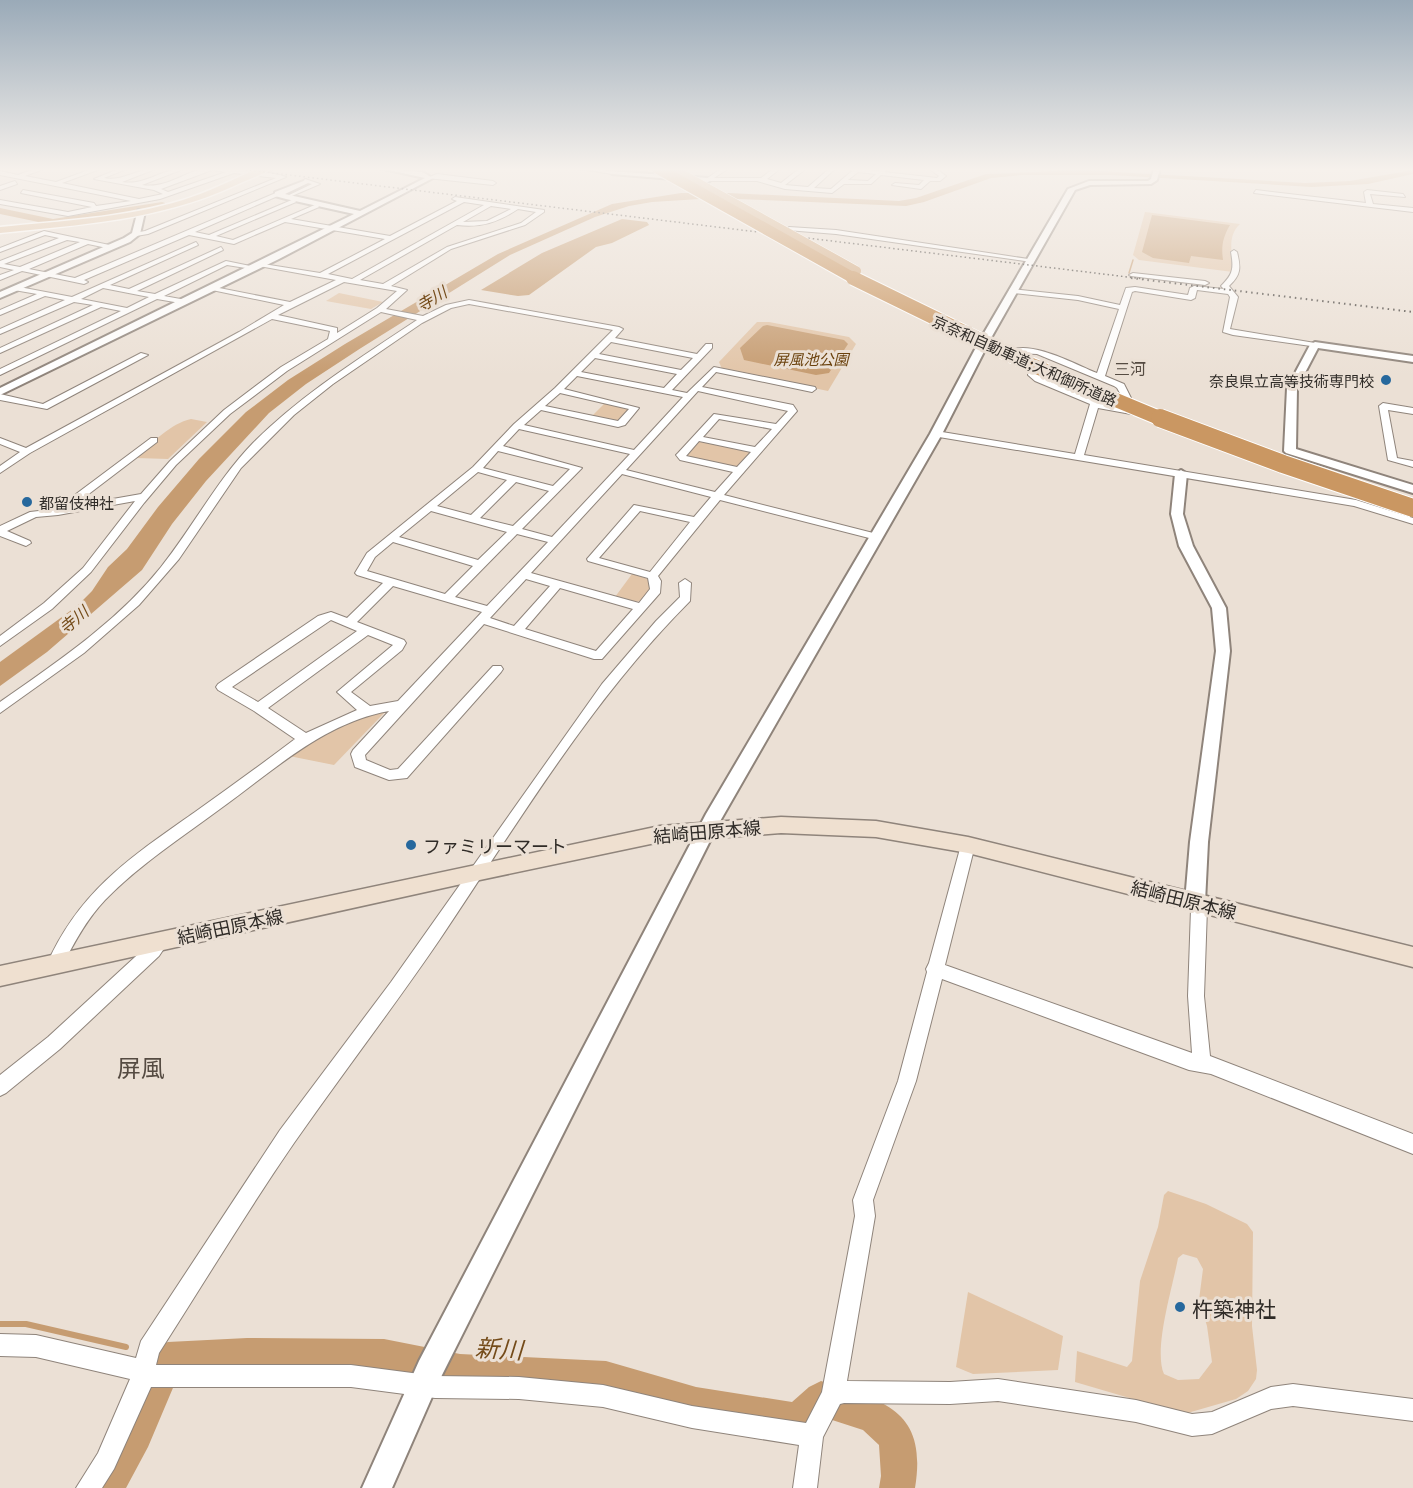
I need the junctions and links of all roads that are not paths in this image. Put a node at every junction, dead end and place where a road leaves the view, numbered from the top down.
1 (33, 237) edge
2 (130, 237) edge
3 (164, 237) edge
4 (174, 237) edge
5 (211, 237) edge
6 (244, 237) edge
7 (313, 237) edge
8 (390, 237) edge
9 (404, 237) edge
10 (412, 237) edge
11 (432, 237) edge
12 (467, 237) edge
13 (482, 237) edge
14 (777, 237) edge
15 (783, 237) edge
16 (792, 237) edge
17 (794, 237) edge
18 (796, 237) edge
19 (874, 237) edge
20 (1045, 237) edge
21 (65, 238) joint
22 (394, 238) junction
23 (170, 239) junction
24 (477, 239) junction
25 (87, 242) junction
26 (196, 244) junction
27 (423, 244) junction
28 (806, 244) junction
29 (440, 246) dead end
30 (112, 247) junction
31 (449, 248) junction
32 (0, 250) edge
33 (1234, 252) dead end
34 (1032, 260) junction
35 (0, 264) edge
36 (255, 266) junction
37 (21, 269) junction
38 (856, 272) dead end
39 (845, 274) dead end
40 (47, 275) junction
41 (322, 275) junction
42 (1133, 275) dead end
43 (0, 278) edge
44 (77, 280) junction
45 (342, 280) junction
46 (353, 281) junction
47 (103, 286) junction
48 (386, 286) junction
49 (17, 288) junction
50 (212, 288) junction
51 (1226, 289) junction
52 (130, 291) junction
53 (1013, 291) junction
54 (45, 293) junction
55 (0, 295) edge
56 (156, 297) junction
57 (73, 299) junction
58 (183, 302) junction
59 (291, 304) junction
60 (100, 305) junction
61 (1121, 307) junction
62 (127, 310) junction
63 (382, 311) junction
64 (0, 313) edge
65 (270, 316) junction
66 (423, 319) junction
67 (0, 332) edge
68 (610, 339) junction
69 (331, 341) junction
70 (1315, 345) junction
71 (709, 346) dead end
72 (0, 351) edge
73 (1014, 351) dead end
74 (144, 355) dead end
75 (594, 355) junction
76 (699, 357) junction
77 (1413, 359) edge
78 (1032, 367) dead end
79 (0, 372) edge
80 (576, 373) junction
81 (683, 373) junction
82 (1100, 377) junction
83 (812, 389) dead end
84 (558, 390) junction
85 (666, 391) junction
86 (0, 392) edge
87 (693, 392) junction
88 (0, 397) edge
89 (1127, 398) dead end
90 (1095, 403) junction
91 (538, 407) junction
92 (1413, 411) edge
93 (1144, 414) dead end
94 (517, 426) junction
95 (778, 427) junction
96 (936, 434) junction
97 (697, 438) junction
98 (154, 440) dead end
99 (0, 441) edge
100 (498, 448) junction
101 (27, 450) junction
102 (759, 451) junction
103 (636, 453) junction
104 (1078, 456) junction
105 (0, 457) edge
106 (11, 461) junction
107 (1413, 464) edge
108 (476, 469) junction
109 (0, 470) edge
110 (620, 471) junction
111 (740, 471) junction
112 (1181, 474) junction
113 (513, 480) junction
114 (554, 489) junction
115 (1413, 489) edge
116 (718, 495) junction
117 (145, 496) junction
118 (1413, 502) edge
119 (431, 508) junction
120 (1413, 508) edge
121 (58, 512) junction
122 (472, 519) junction
123 (697, 521) junction
124 (1413, 521) edge
125 (514, 530) junction
126 (0, 531) edge
127 (878, 537) junction
128 (391, 538) junction
129 (555, 541) junction
130 (26, 543) dead end
131 (479, 564) junction
132 (524, 575) junction
133 (652, 576) junction
134 (392, 582) junction
135 (685, 583) dead end
136 (558, 584) junction
137 (447, 598) junction
138 (641, 607) junction
139 (487, 615) junction
140 (350, 623) junction
141 (366, 630) junction
142 (518, 630) junction
143 (0, 642) edge
144 (497, 669) dead end
145 (402, 705) junction
146 (0, 708) edge
147 (259, 708) junction
148 (366, 710) junction
149 (305, 739) junction
150 (708, 829) junction
151 (968, 845) junction
152 (476, 872) junction
153 (1195, 902) junction
154 (161, 941) junction
155 (1413, 957) edge
156 (55, 964) junction
157 (934, 969) junction
158 (0, 976) edge
159 (1202, 1063) junction
160 (0, 1087) edge
161 (1413, 1144) edge
162 (0, 1344) edge
163 (142, 1371) junction
164 (429, 1371) junction
165 (833, 1395) junction
166 (1413, 1410) edge
167 (812, 1435) junction
168 (88, 1488) edge
169 (377, 1488) edge
170 (805, 1488) edge

1 - 32 street
2 - 30 street
3 - 23 street
4 - 23 street
5 - 6 street
7 - 36 street
8 - 22 street
9 - 22 street
10 - 27 street
11 - 27 street
12 - 24 street
13 - 24 street
14 - 39 highway, bridge
15 - 120 highway, 京奈和自動車道;大和御所道路, bridge
16 - 118 highway, 京奈和自動車道;大和御所道路, bridge
17 - 28 highway, bridge
18 - 28 highway, bridge
19 - 34 street
20 - 34 street
21 - 25 street
21 - 35 street
22 - 27 street
22 - 41 street
23 - 26 street
23 - 44 street
24 - 31 street
25 - 30 street
25 - 37 street
26 - 47 street
26 - 52 street
27 - 46 street
28 - 38 highway, bridge
29 - 31 street
30 - 40 street
31 - 48 street
33 - 51 street
34 - 53 street
35 - 37 street
36 - 41 street
36 - 50 street
36 - 56 street
37 - 40 street
37 - 43 street
40 - 44 street
40 - 49 street
41 - 45 street
42 - 51 street
44 - 47 street
45 - 46 street
45 - 59 street
46 - 48 street
47 - 52 street
47 - 57 street
48 - 63 street
49 - 54 street
49 - 55 street
50 - 58 street
50 - 59 street
51 - 61 street
51 - 70 street
52 - 56 street
53 - 61 street
53 - 96 street
54 - 57 street
54 - 64 street
56 - 58 street
56 - 62 street
57 - 60 street
57 - 67 street
58 - 86 street
59 - 65 street
60 - 62 street
60 - 72 street
61 - 82 street
62 - 79 street
63 - 66 street
63 - 69 street
65 - 69 street
65 - 101 street
66 - 68 street
66 - 146 street
68 - 75 street
68 - 76 street
69 - 117 street
70 - 77 street
70 - 115 street
71 - 76 street
73 - 82 street
74 - 88 street
75 - 80 street
75 - 81 street
76 - 81 street
78 - 90 street
80 - 84 street
80 - 85 street
81 - 85 street
82 - 89 street
83 - 87 street
84 - 91 street
84 - 91 street
85 - 87 street
87 - 95 street
87 - 103 street
90 - 93 street
90 - 104 street
91 - 94 street
92 - 107 street
94 - 100 street
94 - 103 street
95 - 97 street
95 - 102 street
96 - 104 street
96 - 127 street
97 - 102 street
97 - 111 street
98 - 121 street
99 - 101 street
100 - 108 street
100 - 114 street
101 - 106 street
102 - 111 street
103 - 110 street
104 - 112 street
105 - 106 street
106 - 109 street
108 - 113 street
108 - 119 street
110 - 116 street
110 - 129 street
111 - 116 street
112 - 124 street
112 - 153 street
113 - 114 street
113 - 122 street
114 - 125 street
116 - 123 street
116 - 127 street
117 - 121 street
117 - 143 street
119 - 122 street
119 - 128 street
121 - 126 street
122 - 125 street
123 - 133 street
123 - 133 street
125 - 129 street
125 - 131 street
126 - 130 street
127 - 150 street
128 - 131 street
128 - 134 street
129 - 132 street
131 - 137 street
132 - 136 street
132 - 139 street
133 - 138 street
134 - 137 street
134 - 140 street
135 - 152 street
136 - 138 street
136 - 142 street
137 - 139 street
138 - 142 street
139 - 142 street
139 - 145 street
140 - 141 street
140 - 147 street
141 - 147 street
141 - 148 street
144 - 145 street
145 - 148 street
147 - 149 street
148 - 149 street
149 - 156 street
150 - 151 main road, 結崎田原本線
150 - 152 main road, 結崎田原本線
150 - 164 street
151 - 153 main road, 結崎田原本線
151 - 157 street
152 - 154 main road, 結崎田原本線
152 - 163 street
153 - 155 main road, 結崎田原本線
153 - 159 street
154 - 156 main road, 結崎田原本線
154 - 160 street
156 - 158 main road, 結崎田原本線
157 - 159 street
157 - 165 street
159 - 161 street
162 - 163 street
163 - 164 street
163 - 168 street
164 - 167 street
164 - 169 street
165 - 166 street
165 - 167 street
167 - 170 street

